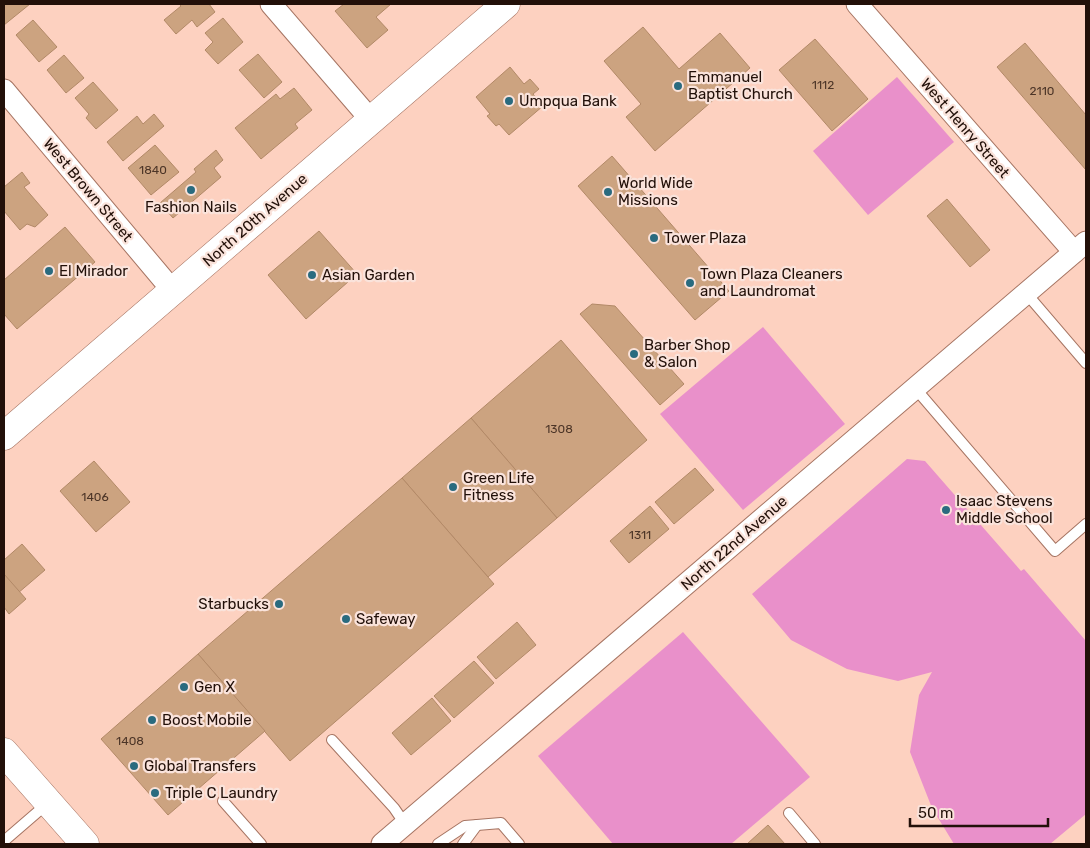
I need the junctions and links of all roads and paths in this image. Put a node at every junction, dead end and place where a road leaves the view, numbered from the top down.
1 (271, 4) edge
2 (506, 4) edge
3 (857, 4) edge
4 (4, 90) edge
5 (371, 120) junction
6 (1080, 247) edge
7 (173, 291) junction
8 (1026, 293) junction
9 (1086, 363) edge
10 (915, 388) junction
11 (4, 436) edge
12 (1086, 524) edge
13 (332, 740) dead end
14 (4, 752) edge
15 (223, 801) dead end
16 (48, 803) junction
17 (789, 814) dead end
18 (406, 824) junction
19 (477, 825) junction
20 (4, 841) edge
21 (85, 844) edge
22 (261, 844) edge
23 (382, 844) edge
24 (438, 844) edge
25 (463, 844) edge
26 (519, 844) edge
27 (815, 844) edge

1 - 5 street
2 - 5 main road, North 20th Avenue
3 - 6 street, West Henry Street
4 - 7 street, West Brown Street
5 - 7 main road, North 20th Avenue
6 - 8 street, North 22nd Avenue
7 - 11 main road, North 20th Avenue
8 - 9 lane
8 - 10 street, North 22nd Avenue
10 - 12 lane
10 - 18 street, North 22nd Avenue
13 - 18 lane
14 - 16 main road
15 - 22 lane
16 - 20 lane
16 - 21 main road
17 - 27 lane
18 - 23 street, North 22nd Avenue
19 - 24 lane
19 - 25 lane
19 - 26 lane

